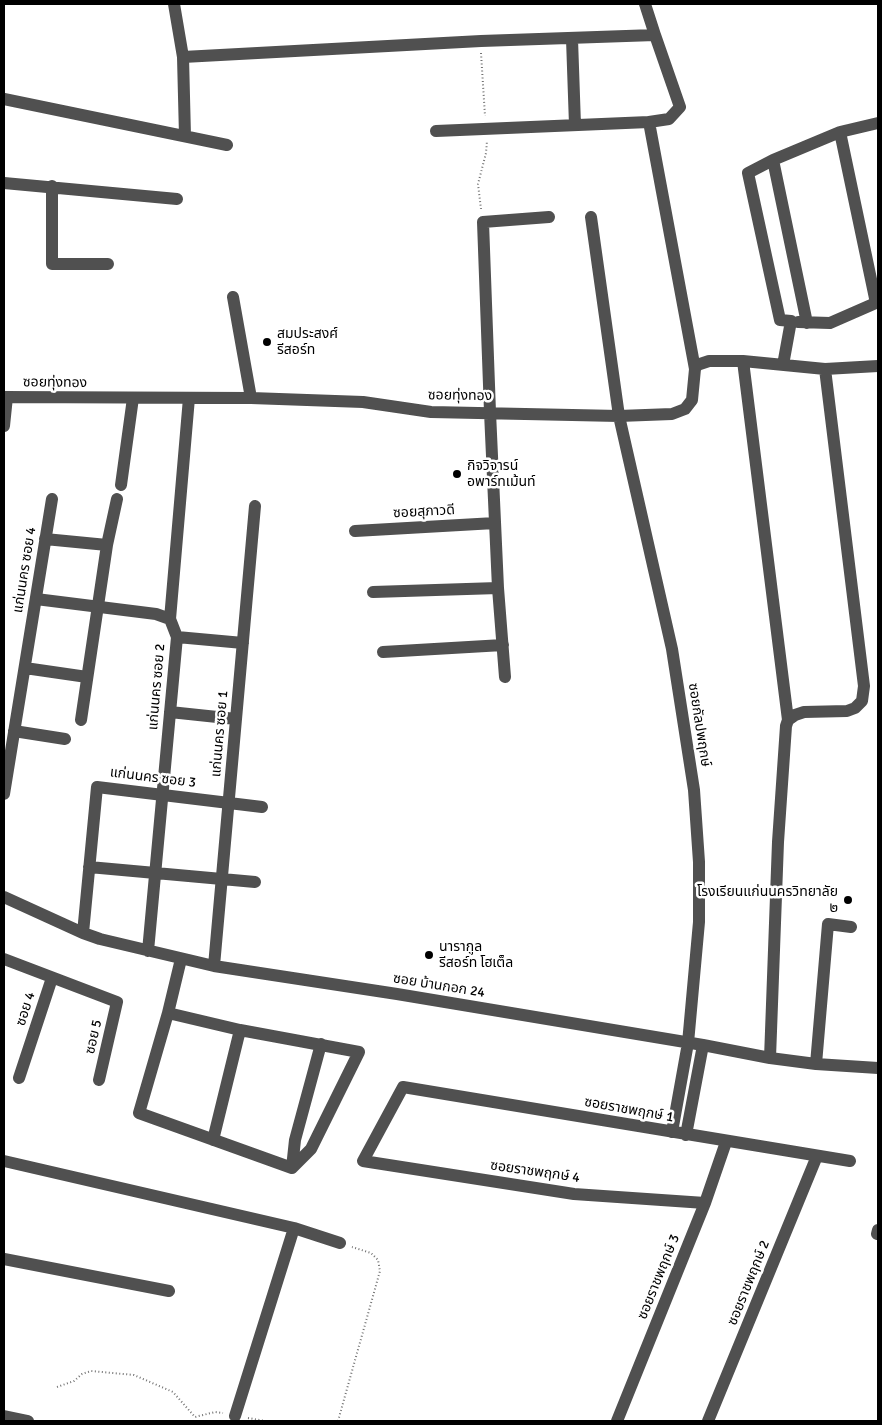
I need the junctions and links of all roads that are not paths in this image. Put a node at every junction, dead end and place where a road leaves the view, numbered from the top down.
1 (174, 4) edge
2 (645, 4) edge
3 (655, 35) junction
4 (572, 39) junction
5 (183, 57) junction
6 (4, 99) edge
7 (649, 122) junction
8 (878, 123) edge
9 (575, 125) junction
10 (436, 131) dead end
11 (840, 132) junction
12 (185, 136) junction
13 (227, 145) dead end
14 (774, 160) junction
15 (4, 182) edge
16 (52, 186) junction
17 (177, 199) dead end
18 (549, 217) dead end
19 (591, 217) dead end
20 (108, 264) dead end
21 (233, 297) dead end
22 (877, 302) edge
23 (791, 321) junction
24 (806, 323) junction
25 (743, 361) junction
26 (783, 365) junction
27 (878, 366) edge
28 (694, 368) junction
29 (825, 369) junction
30 (5, 397) edge
31 (133, 398) junction
32 (189, 398) junction
33 (251, 398) junction
34 (490, 412) junction
35 (619, 416) junction
36 (4, 426) edge
37 (120, 485) dead end
38 (52, 499) dead end
39 (116, 499) dead end
40 (255, 506) dead end
41 (495, 524) junction
42 (355, 531) dead end
43 (45, 539) junction
44 (107, 545) junction
45 (498, 588) junction
46 (373, 592) dead end
47 (36, 599) junction
48 (98, 606) junction
49 (170, 619) junction
50 (176, 637) junction
51 (243, 643) junction
52 (503, 645) junction
53 (383, 652) dead end
54 (25, 668) junction
55 (88, 677) junction
56 (505, 677) dead end
57 (170, 712) junction
58 (236, 719) junction
59 (81, 720) dead end
60 (788, 720) junction
61 (14, 731) junction
62 (65, 740) dead end
63 (4, 794) edge
64 (162, 794) junction
65 (229, 802) junction
66 (262, 806) dead end
67 (89, 867) junction
68 (155, 873) junction
69 (222, 879) junction
70 (255, 882) dead end
71 (4, 898) edge
72 (851, 927) dead end
73 (83, 933) junction
74 (148, 951) junction
75 (181, 958) junction
76 (4, 959) edge
77 (214, 966) junction
78 (52, 978) junction
79 (168, 1014) junction
80 (240, 1030) junction
81 (688, 1043) junction
82 (321, 1044) junction
83 (703, 1045) junction
84 (770, 1058) junction
85 (816, 1064) junction
86 (878, 1068) edge
87 (19, 1078) dead end
88 (99, 1080) dead end
89 (672, 1132) junction
90 (686, 1135) junction
91 (213, 1140) junction
92 (726, 1142) junction
93 (817, 1156) junction
94 (4, 1161) edge
95 (363, 1161) joint
96 (850, 1162) dead end
97 (292, 1168) junction
98 (705, 1203) junction
99 (294, 1228) junction
100 (340, 1243) road end
101 (4, 1260) edge
102 (169, 1291) dead end
103 (4, 1416) edge
104 (235, 1416) road end
105 (28, 1421) edge
106 (617, 1421) edge
107 (708, 1421) edge

1 - 5 street
2 - 3 street
3 - 4 street
3 - 7 street
4 - 5 street
4 - 9 street
5 - 12 street
6 - 12 street
7 - 9 street
7 - 28 street, ซอยทุ่งทอง
8 - 11 street
9 - 10 street
11 - 14 street
11 - 22 street
12 - 13 street
14 - 23 street
14 - 24 street
15 - 16 street
16 - 17 street
16 - 20 street
18 - 34 street
19 - 35 street, ซอยกัลปพฤกษ์
21 - 33 street
22 - 24 street
23 - 24 street
23 - 26 street
25 - 26 street
25 - 28 street
25 - 60 street
26 - 29 street
27 - 29 street
28 - 35 street, ซอยทุ่งทอง
29 - 60 street
30 - 31 street, ซอยทุ่งทอง
30 - 36 street
31 - 32 street, ซอยทุ่งทอง
31 - 37 street
32 - 33 street, ซอยทุ่งทอง
32 - 49 street, แก่นนคร ซอย 2
33 - 34 street, ซอยทุ่งทอง
34 - 35 street, ซอยทุ่งทอง
34 - 41 street
35 - 81 street, ซอยกัลปพฤกษ์
38 - 43 street, แก่นนคร ซอย 4
39 - 44 street
40 - 51 street, แก่นนคร ซอย 1
41 - 42 street, ซอยสุภาวดี
41 - 45 street
43 - 44 street
43 - 47 street, แก่นนคร ซอย 4
44 - 48 street
45 - 46 street
45 - 52 street
47 - 48 street
47 - 54 street, แก่นนคร ซอย 4
48 - 49 street
48 - 55 street
49 - 50 street, แก่นนคร ซอย 2
50 - 51 street
50 - 57 street, แก่นนคร ซอย 2
51 - 58 street, แก่นนคร ซอย 1
52 - 53 street
52 - 56 street
54 - 55 street
54 - 61 street, แก่นนคร ซอย 4
55 - 59 street
57 - 58 street
57 - 64 street, แก่นนคร ซอย 2
58 - 65 street, แก่นนคร ซอย 1
60 - 84 street
61 - 62 street
61 - 63 street, แก่นนคร ซอย 4
64 - 65 street, แก่นนคร ซอย 3
64 - 67 street, แก่นนคร ซอย 3
64 - 68 street, แก่นนคร ซอย 2
65 - 66 street, แก่นนคร ซอย 3
65 - 69 street, แก่นนคร ซอย 1
67 - 68 street
67 - 73 street, แก่นนคร ซอย 3
68 - 69 street
68 - 74 street, แก่นนคร ซอย 2
69 - 70 street
69 - 77 street, แก่นนคร ซอย 1
71 - 73 street, ซอย บ้านกอก 24
72 - 85 street
73 - 74 street, ซอย บ้านกอก 24
74 - 75 street, ซอย บ้านกอก 24
75 - 77 street, ซอย บ้านกอก 24
75 - 79 street
76 - 78 street
77 - 81 street, ซอย บ้านกอก 24
78 - 87 street, ซอย 4
78 - 88 street, ซอย 5
79 - 80 street
79 - 91 street
80 - 82 street
80 - 91 street
81 - 83 street, ซอย บ้านกอก 24
81 - 89 street, ซอยกัลปพฤกษ์
82 - 97 street
82 - 97 street
83 - 84 street, ซอย บ้านกอก 24
83 - 90 street
84 - 85 street, ซอย บ้านกอก 24
85 - 86 street, ซอย บ้านกอก 24
89 - 90 street, ซอยราชพฤกษ์ 1
89 - 95 street, ซอยราชพฤกษ์ 1
90 - 92 street, ซอยราชพฤกษ์ 1
91 - 97 street
92 - 93 street, ซอยราชพฤกษ์ 1
92 - 98 street, ซอยราชพฤกษ์ 3
93 - 96 street, ซอยราชพฤกษ์ 1
93 - 107 street, ซอยราชพฤกษ์ 2
94 - 99 street
95 - 98 street, ซอยราชพฤกษ์ 4
98 - 106 street, ซอยราชพฤกษ์ 3
99 - 100 street
99 - 104 street
101 - 102 street
103 - 105 street

